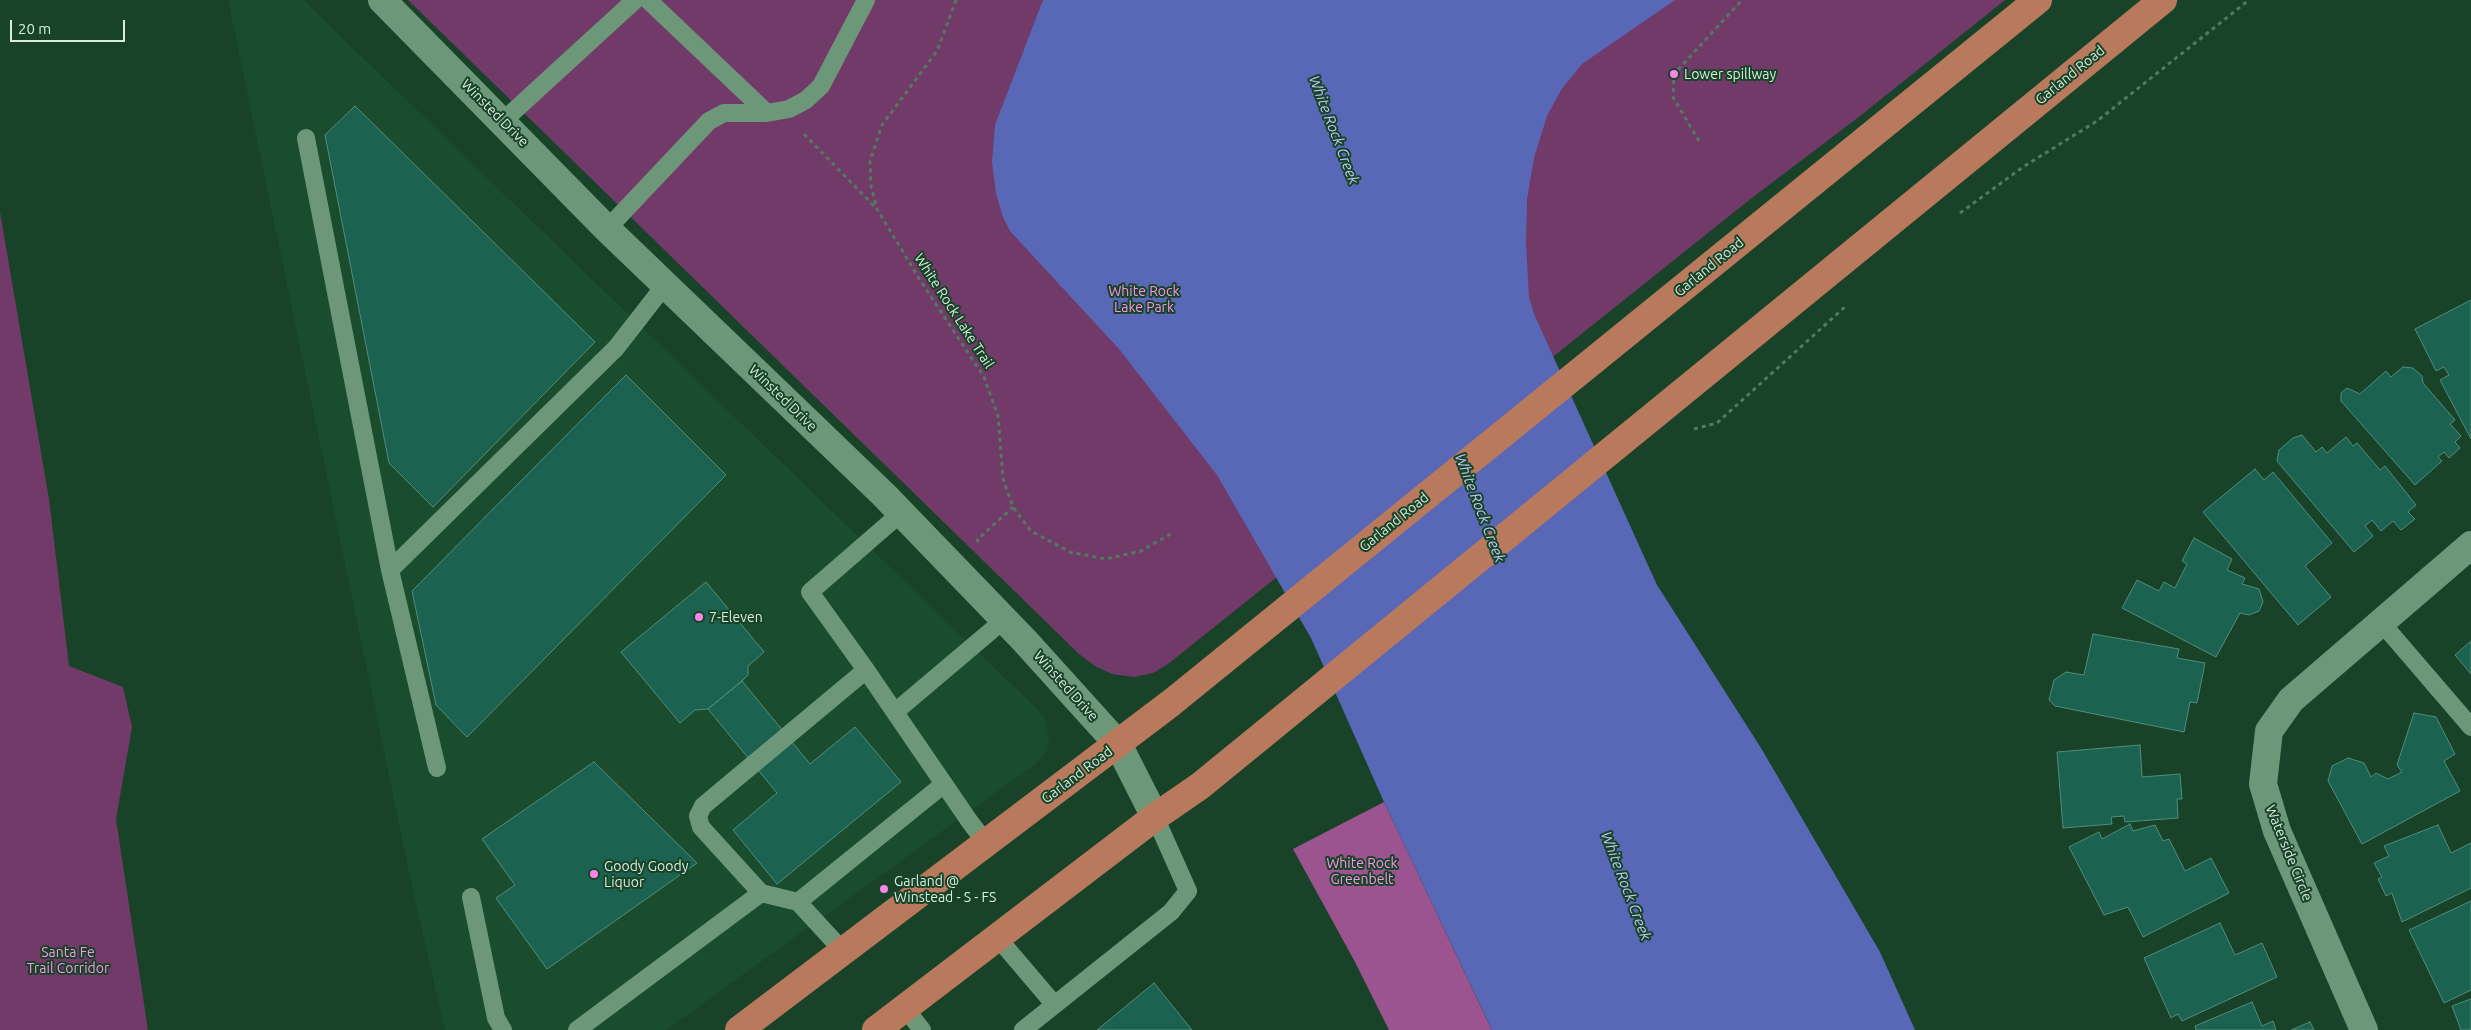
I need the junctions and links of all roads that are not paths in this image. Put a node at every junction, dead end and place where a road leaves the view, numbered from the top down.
1 (382, 0) edge
2 (635, 0) edge
3 (648, 0) edge
4 (866, 0) edge
5 (2038, 0) edge
6 (2163, 0) edge
7 (2181, 0) edge
8 (2110, 44) junction
9 (767, 113) junction
10 (503, 121) junction
11 (306, 138) dead end
12 (607, 228) junction
13 (666, 285) junction
14 (901, 513) junction
15 (2471, 546) edge
16 (390, 570) junction
17 (1004, 619) junction
18 (2380, 621) junction
19 (866, 670) junction
20 (895, 712) junction
21 (2471, 727) edge
22 (1118, 744) junction
23 (437, 768) dead end
24 (944, 784) junction
25 (1155, 818) junction
26 (987, 844) junction
27 (761, 893) junction
28 (471, 896) dead end
29 (798, 902) junction
30 (997, 937) junction
31 (842, 951) junction
32 (1054, 1004) junction
33 (905, 1008) junction
34 (503, 1030) edge
35 (576, 1030) edge
36 (739, 1030) edge
37 (876, 1030) edge
38 (922, 1030) edge
39 (1023, 1030) edge
40 (2364, 1030) edge

1 - 10 street, Winsted Drive
2 - 10 lane
3 - 9 lane
4 - 9 lane
5 - 22 main road, Garland Road
6 - 8 main road, Garland Road
7 - 8 main road
8 - 25 main road, Garland Road
9 - 12 lane
10 - 12 street, Winsted Drive
11 - 16 lane
12 - 13 street, Winsted Drive
13 - 14 street, Winsted Drive
13 - 16 lane
14 - 17 street, Winsted Drive
14 - 19 lane
15 - 18 street, Waterside Circle
16 - 23 lane
17 - 20 lane
17 - 22 street, Winsted Drive
18 - 21 lane
18 - 40 street, Waterside Circle
19 - 20 lane
19 - 27 lane
20 - 24 lane
22 - 25 street, Winsted Drive
22 - 26 main road, Garland Road
24 - 26 lane
24 - 29 lane
25 - 30 main road, Garland Road
25 - 32 lane
26 - 31 main road, Garland Road
27 - 29 lane
27 - 35 lane
28 - 34 lane
29 - 31 lane
30 - 32 lane
30 - 33 main road, Garland Road
31 - 36 main road, Garland Road
32 - 39 lane
33 - 37 main road, Garland Road
33 - 38 lane

